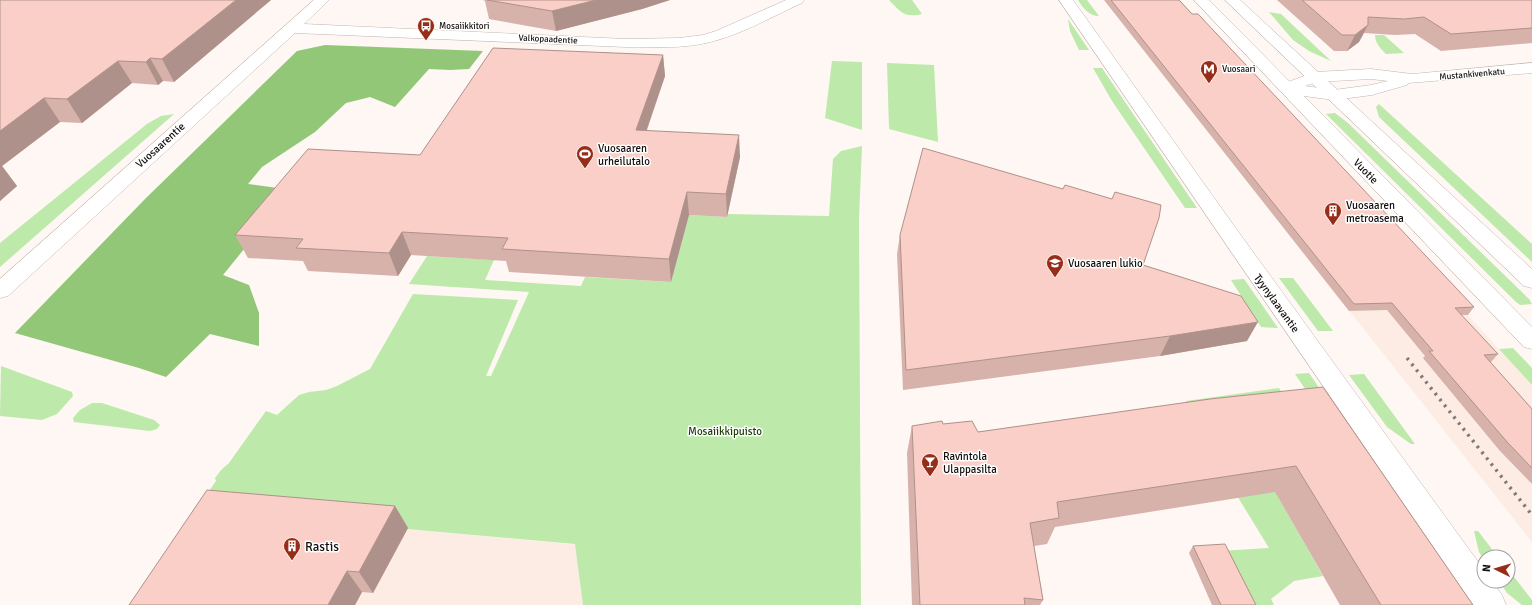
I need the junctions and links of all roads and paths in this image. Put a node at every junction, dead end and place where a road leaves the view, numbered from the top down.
1 (322, 0) edge
2 (797, 0) edge
3 (1066, 0) edge
4 (1201, 0) edge
5 (1232, 0) edge
6 (290, 28) junction
7 (1532, 68) edge
8 (1315, 77) junction
9 (1412, 79) junction
10 (1286, 88) junction
11 (1334, 95) junction
12 (1532, 281) edge
13 (0, 291) edge
14 (1532, 341) edge
15 (1491, 605) edge

1 - 6 street, Vuosaarentie
2 - 6 street, Valkopaadentie
3 - 15 street, Tyynylaavantie
4 - 10 street, Vuotie
5 - 8 street
6 - 13 street, Vuosaarentie
7 - 9 street, Mustankivenkatu
8 - 9 street, Mustankivenkatu
8 - 10 street, Mustankivenkatu
8 - 11 street
9 - 11 street, Mustankivenkatu
10 - 11 street, Mustankivenkatu
10 - 14 street, Vuotie
11 - 12 street

